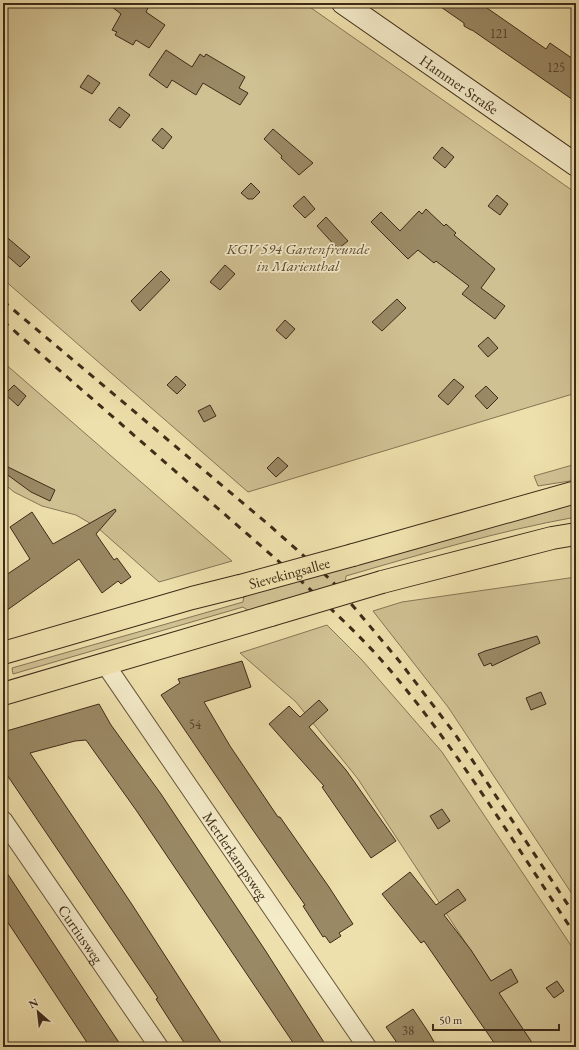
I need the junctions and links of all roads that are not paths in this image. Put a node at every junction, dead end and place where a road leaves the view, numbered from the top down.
1 (343, 3) edge
2 (369, 3) edge
3 (576, 148) edge
4 (576, 165) edge
5 (576, 492) edge
6 (576, 534) edge
7 (3, 653) edge
8 (105, 664) junction
9 (3, 694) edge
10 (3, 820) edge
11 (159, 1047) edge
12 (367, 1047) edge

1 - 4 main road, Hammer Straße
2 - 3 main road, Hammer Straße
5 - 7 main road, Sievekingsallee, bridge
6 - 8 main road, bridge
8 - 9 main road
8 - 12 street, Mettlerkampsweg
10 - 11 street, Curtiusweg

